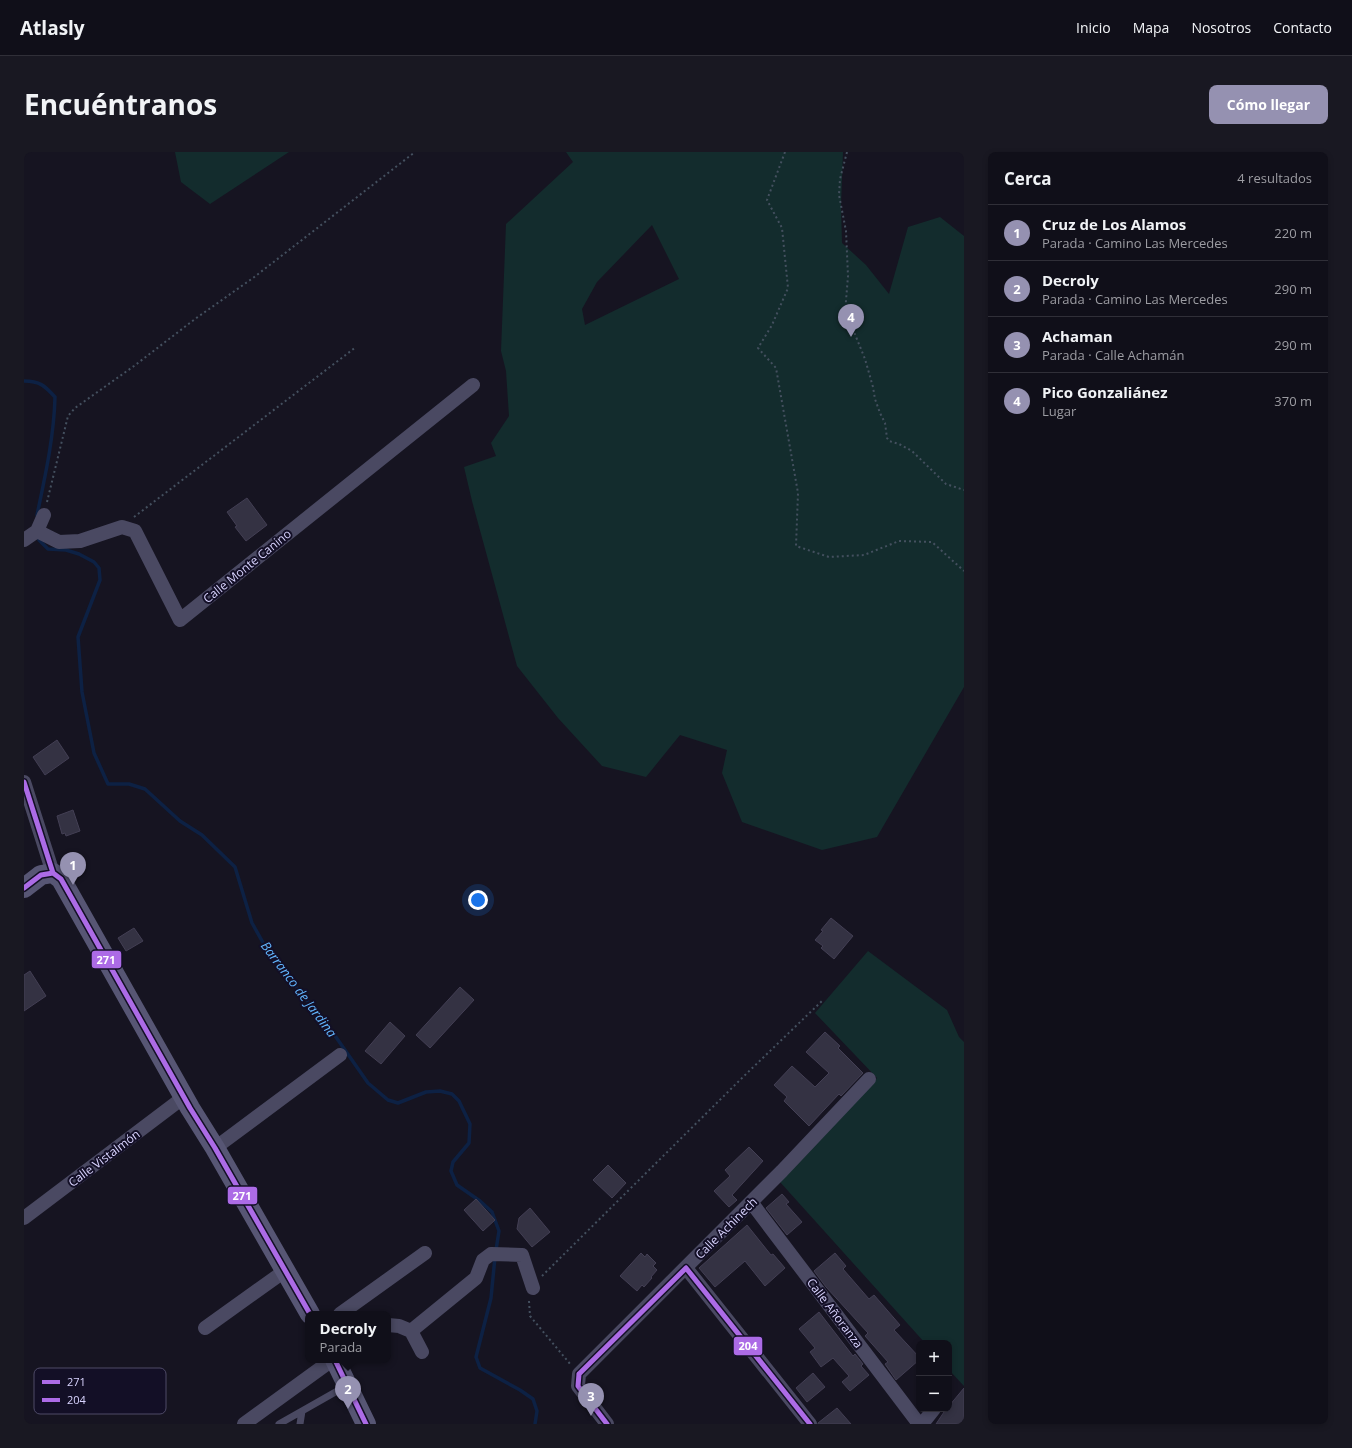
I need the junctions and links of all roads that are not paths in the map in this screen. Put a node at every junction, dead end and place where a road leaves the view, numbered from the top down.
1 (472, 385) dead end
2 (44, 515) road end
3 (37, 531) junction
4 (24, 540) edge
5 (24, 782) edge
6 (53, 873) junction
7 (24, 888) edge
8 (340, 1055) dead end
9 (869, 1079) dead end
10 (184, 1097) junction
11 (215, 1148) junction
12 (751, 1202) junction
13 (24, 1218) edge
14 (425, 1253) dead end
15 (686, 1268) junction
16 (286, 1270) junction
17 (533, 1288) road end
18 (308, 1311) edge
19 (344, 1311) edge
20 (391, 1325) edge
21 (205, 1328) dead end
22 (411, 1332) junction
23 (422, 1352) dead end
24 (331, 1363) edge
25 (337, 1363) edge
26 (348, 1385) junction
27 (302, 1411) junction
28 (931, 1412) edge
29 (244, 1424) edge
30 (279, 1424) edge
31 (300, 1424) edge
32 (366, 1424) edge
33 (607, 1424) edge
34 (810, 1424) edge
35 (920, 1424) edge

1 - 3 street, Calle Monte Canino
2 - 3 street
3 - 4 street
5 - 6 street
6 - 7 main road
6 - 10 main road
8 - 11 street
9 - 12 street, Calle Achinech
10 - 11 main road
10 - 13 street, Calle Vistalmón
11 - 16 main road
12 - 15 street, Calle Achinech
12 - 35 street, Calle Añoranza
14 - 19 street
15 - 33 street, Calle Achinech
15 - 34 street
16 - 18 main road
16 - 21 street
17 - 22 street
20 - 22 street
22 - 23 street
24 - 29 street
25 - 26 main road
26 - 27 lane
26 - 32 main road
27 - 30 lane
27 - 31 lane
28 - 35 street

